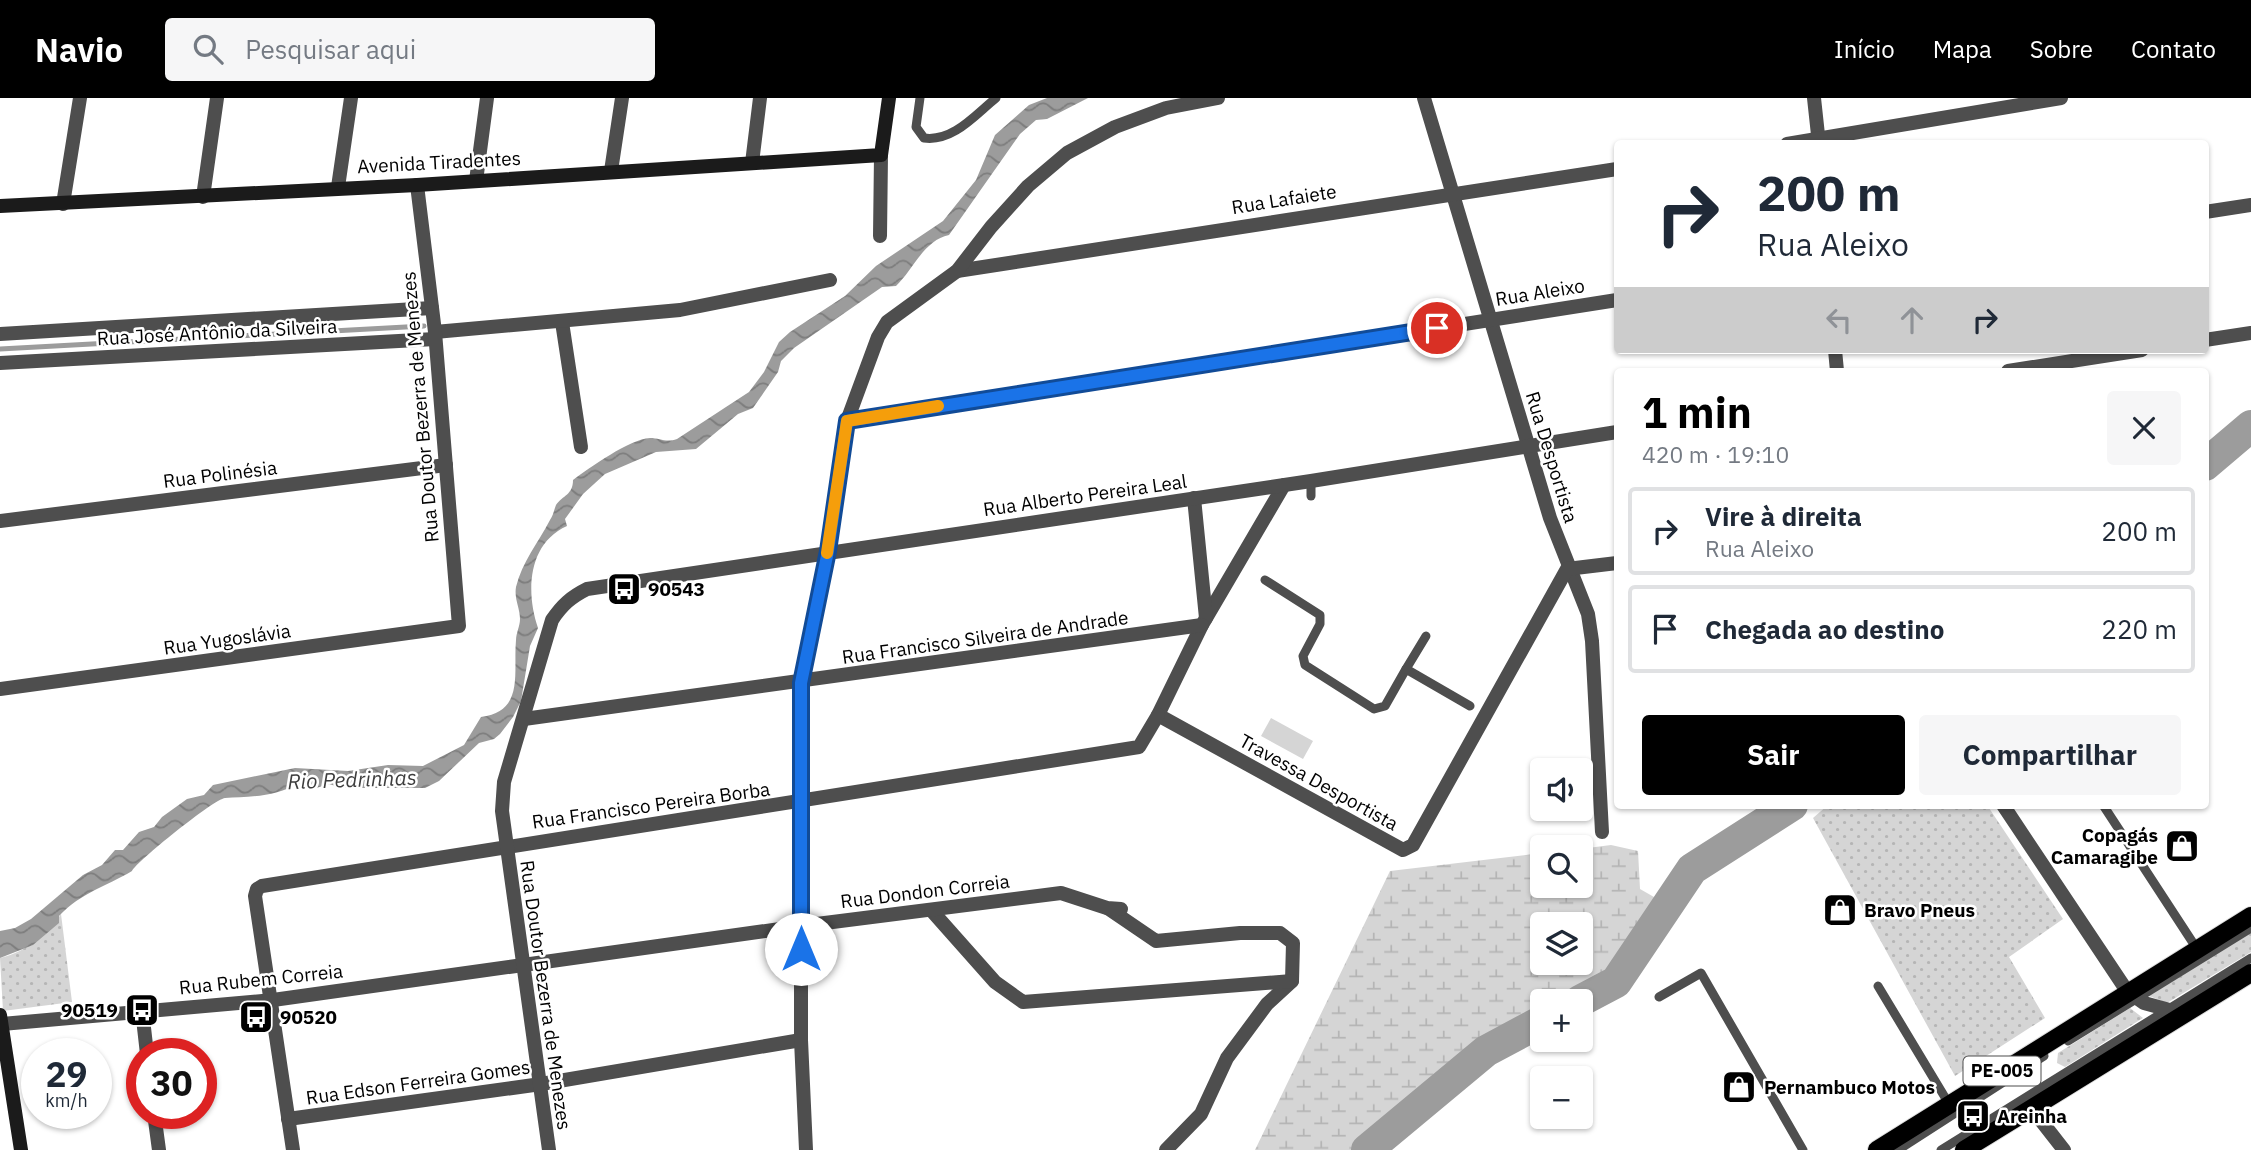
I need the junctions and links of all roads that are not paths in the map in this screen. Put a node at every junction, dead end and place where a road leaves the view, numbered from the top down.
1 (80, 98) edge
2 (217, 98) edge
3 (351, 98) edge
4 (487, 98) edge
5 (622, 98) edge
6 (760, 98) edge
7 (889, 98) edge
8 (920, 98) edge
9 (996, 98) edge
10 (1218, 98) edge
11 (1424, 98) edge
12 (1814, 98) edge
13 (2061, 98) edge
14 (1819, 140) edge
15 (1825, 140) edge
16 (881, 155) junction
17 (752, 163) junction
18 (1614, 169) edge
19 (611, 171) junction
20 (476, 181) junction
21 (417, 185) junction
22 (338, 187) junction
23 (1452, 193) junction
24 (203, 197) junction
25 (63, 204) junction
26 (2251, 205) edge
27 (0, 206) edge
28 (2209, 211) edge
29 (880, 236) dead end
30 (957, 271) junction
31 (831, 280) dead end
32 (1614, 300) edge
33 (432, 308) junction
34 (1490, 320) junction
35 (562, 322) junction
36 (2251, 333) edge
37 (0, 334) edge
38 (435, 335) junction
39 (2209, 339) edge
40 (2116, 354) edge
41 (0, 363) edge
42 (2027, 368) edge
43 (847, 421) junction
44 (1614, 432) edge
45 (1528, 445) junction
46 (581, 447) dead end
47 (446, 465) junction
48 (1284, 485) junction
49 (1194, 498) junction
50 (0, 521) edge
51 (828, 551) junction
52 (1614, 563) edge
53 (1567, 569) junction
54 (1265, 580) dead end
55 (562, 605) joint
56 (1204, 621) junction
57 (459, 626) joint
58 (1426, 636) dead end
59 (1406, 669) junction
60 (801, 683) junction
61 (0, 689) edge
62 (1469, 706) dead end
63 (1158, 715) junction
64 (524, 719) junction
65 (800, 802) junction
66 (2006, 809) edge
67 (2106, 809) edge
68 (1602, 832) dead end
69 (505, 845) junction
70 (932, 911) junction
71 (2251, 916) edge
72 (801, 926) junction
73 (2251, 928) edge
74 (2197, 949) junction
75 (2251, 958) edge
76 (524, 965) junction
77 (2251, 972) edge
78 (1292, 981) junction
79 (1878, 986) dead end
80 (2131, 995) junction
81 (1659, 997) dead end
82 (273, 1000) junction
83 (142, 1010) junction
84 (2176, 1012) junction
85 (1, 1019) edge
86 (145, 1038) edge
87 (801, 1040) junction
88 (541, 1084) junction
89 (1949, 1104) junction
90 (2032, 1109) junction
91 (288, 1119) junction
92 (156, 1129) edge
93 (21, 1150) edge
94 (159, 1150) edge
95 (293, 1150) edge
96 (549, 1150) edge
97 (806, 1150) edge
98 (1166, 1150) edge
99 (1803, 1150) edge
100 (1877, 1150) edge
101 (1898, 1150) edge
102 (1941, 1150) edge
103 (1964, 1150) edge
104 (2064, 1150) edge

1 - 25 street
2 - 24 street
3 - 22 street
4 - 20 street
5 - 19 street
6 - 17 street
7 - 16 street
8 - 9 lane
10 - 30 street
11 - 23 street, Rua Desportista
12 - 14 street
13 - 15 street
16 - 17 street, Avenida Tiradentes
16 - 29 street
17 - 19 street, Avenida Tiradentes
18 - 23 street, Rua Lafaiete
19 - 20 street, Avenida Tiradentes
20 - 21 street, Avenida Tiradentes
21 - 22 street, Avenida Tiradentes
21 - 33 street, Rua Doutor Bezerra de Menezes
22 - 24 street, Avenida Tiradentes
23 - 30 street, Rua Lafaiete
23 - 34 street, Rua Desportista
24 - 25 street, Avenida Tiradentes
25 - 27 street, Avenida Tiradentes
26 - 28 street
30 - 43 street
31 - 35 street, Rua José Antônio da Silveira
32 - 34 street, Rua Aleixo
33 - 37 street, Rua José Antônio da Silveira
33 - 38 street, Rua Doutor Bezerra de Menezes
34 - 43 street, Rua Aleixo
34 - 45 street, Rua Desportista
35 - 38 street, Rua José Antônio da Silveira
35 - 46 street
36 - 39 street
38 - 41 street, Rua José Antônio da Silveira
38 - 47 street, Rua Doutor Bezerra de Menezes
40 - 42 street
43 - 51 street
44 - 45 street, Rua Alberto Pereira Leal
45 - 48 street, Rua Alberto Pereira Leal
45 - 53 street, Rua Desportista
47 - 50 street, Rua Polinésia
47 - 57 street, Rua Doutor Bezerra de Menezes
48 - 49 street, Rua Alberto Pereira Leal
48 - 56 street
49 - 51 street, Rua Alberto Pereira Leal
49 - 56 street
51 - 55 street, Rua Alberto Pereira Leal
51 - 60 street
52 - 53 street
53 - 63 street, Travessa Desportista
53 - 68 street, Rua Desportista
54 - 59 lane
55 - 64 street, Rua Doutor Bezerra de Menezes
56 - 60 street, Rua Francisco Silveira de Andrade
56 - 63 street
57 - 61 street, Rua Yugoslávia
58 - 59 lane
59 - 62 lane
60 - 64 street, Rua Francisco Silveira de Andrade
60 - 65 street
63 - 65 street, Rua Francisco Pereira Borba
64 - 69 street, Rua Doutor Bezerra de Menezes
65 - 69 street, Rua Francisco Pereira Borba
65 - 72 street
66 - 80 street
67 - 74 lane
69 - 76 street, Rua Doutor Bezerra de Menezes
69 - 82 street, Rua Francisco Pereira Borba
70 - 72 street, Rua Dondon Correia
70 - 78 street
70 - 78 street, Rua Dondon Correia
71 - 74 main road, PE-005
72 - 76 street, Rua Dondon Correia
72 - 87 street
73 - 80 lane
74 - 80 main road, PE-005
75 - 84 lane
76 - 82 street, Rua Rubem Correia
76 - 88 street, Rua Doutor Bezerra de Menezes
77 - 84 main road, PE-005
78 - 98 street
79 - 89 lane
80 - 84 street
80 - 89 main road, PE-005
80 - 101 lane
81 - 99 lane
82 - 83 street, Rua Rubem Correia
82 - 91 street
83 - 85 street, Rua Rubem Correia
83 - 86 street
84 - 90 main road, PE-005
84 - 102 lane
85 - 93 street
87 - 88 street, Rua Edson Ferreira Gomes
87 - 97 street
88 - 91 street, Rua Edson Ferreira Gomes
88 - 96 street, Rua Doutor Bezerra de Menezes
89 - 100 main road, PE-005
90 - 103 main road, PE-005
90 - 104 street
91 - 95 street
92 - 94 street

